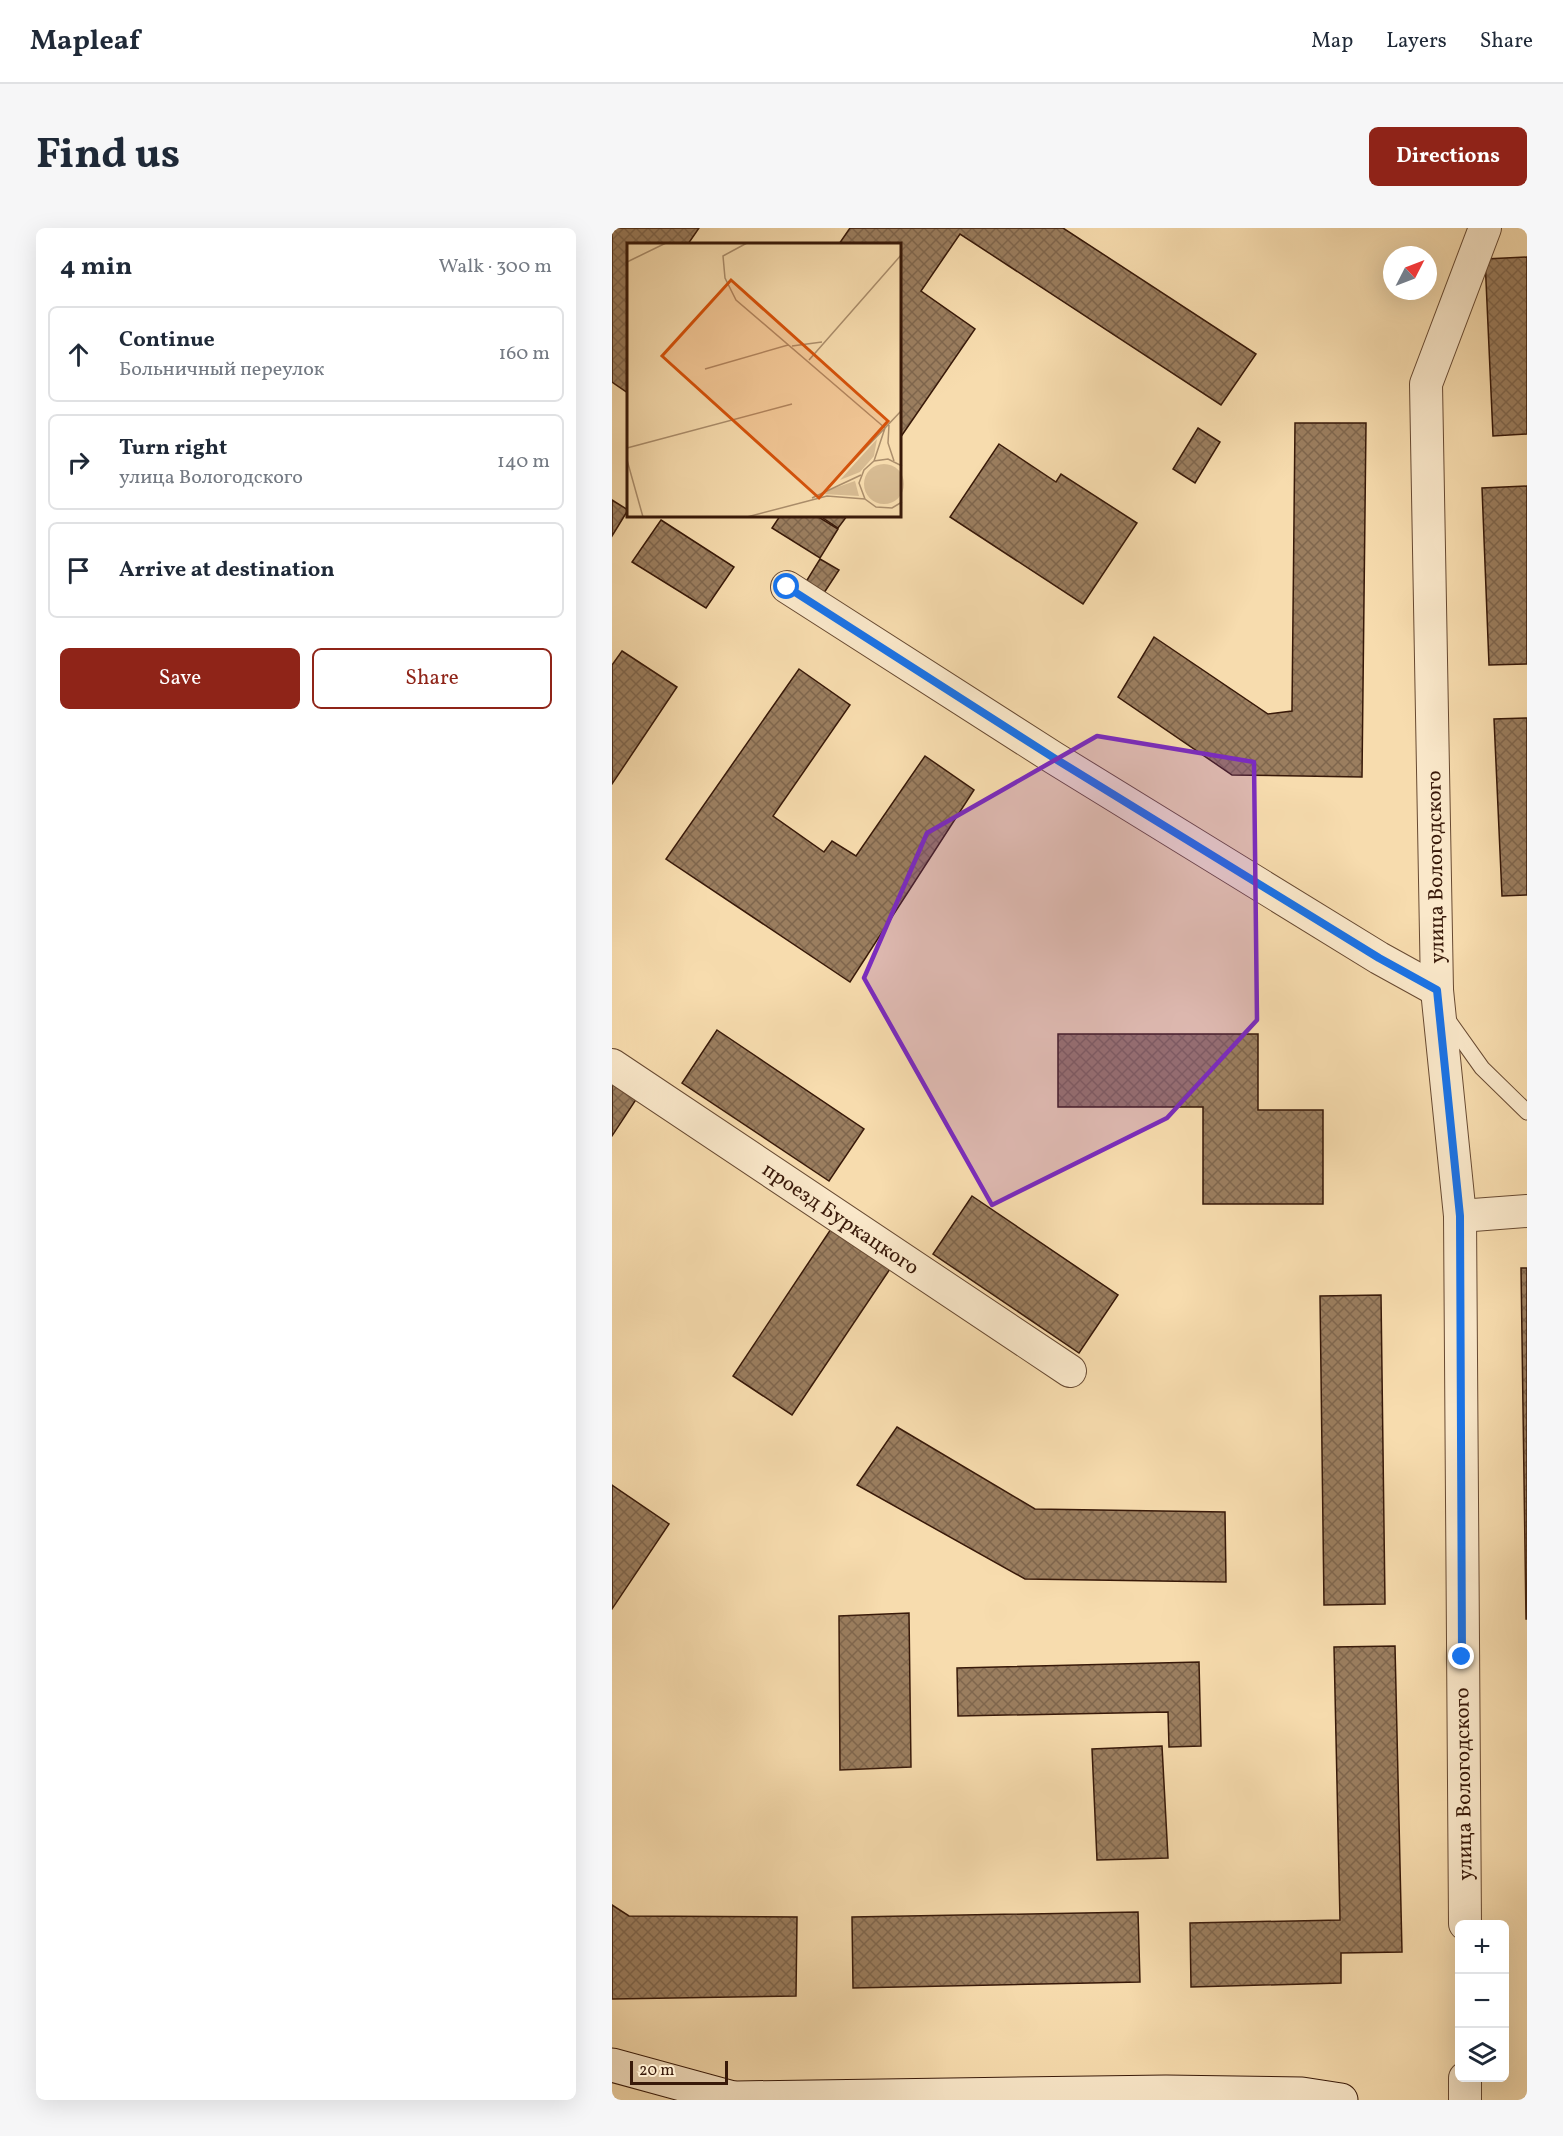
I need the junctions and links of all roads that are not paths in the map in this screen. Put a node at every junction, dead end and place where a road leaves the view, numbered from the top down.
1 (1485, 228) edge
2 (787, 587) dead end
3 (1438, 998) junction
4 (612, 1065) edge
5 (1527, 1112) edge
6 (1527, 1211) edge
7 (1460, 1216) junction
8 (1070, 1371) dead end
9 (1465, 1920) edge
10 (612, 2065) edge
11 (1465, 2082) edge
12 (738, 2099) edge
13 (1341, 2100) edge
14 (1465, 2100) edge

1 - 3 street, улица Вологодского
2 - 3 street
3 - 5 lane
3 - 7 street, улица Вологодского
4 - 8 street, проезд Буркацкого
6 - 7 street
7 - 9 street, улица Вологодского
10 - 12 street
11 - 14 street
12 - 13 street

